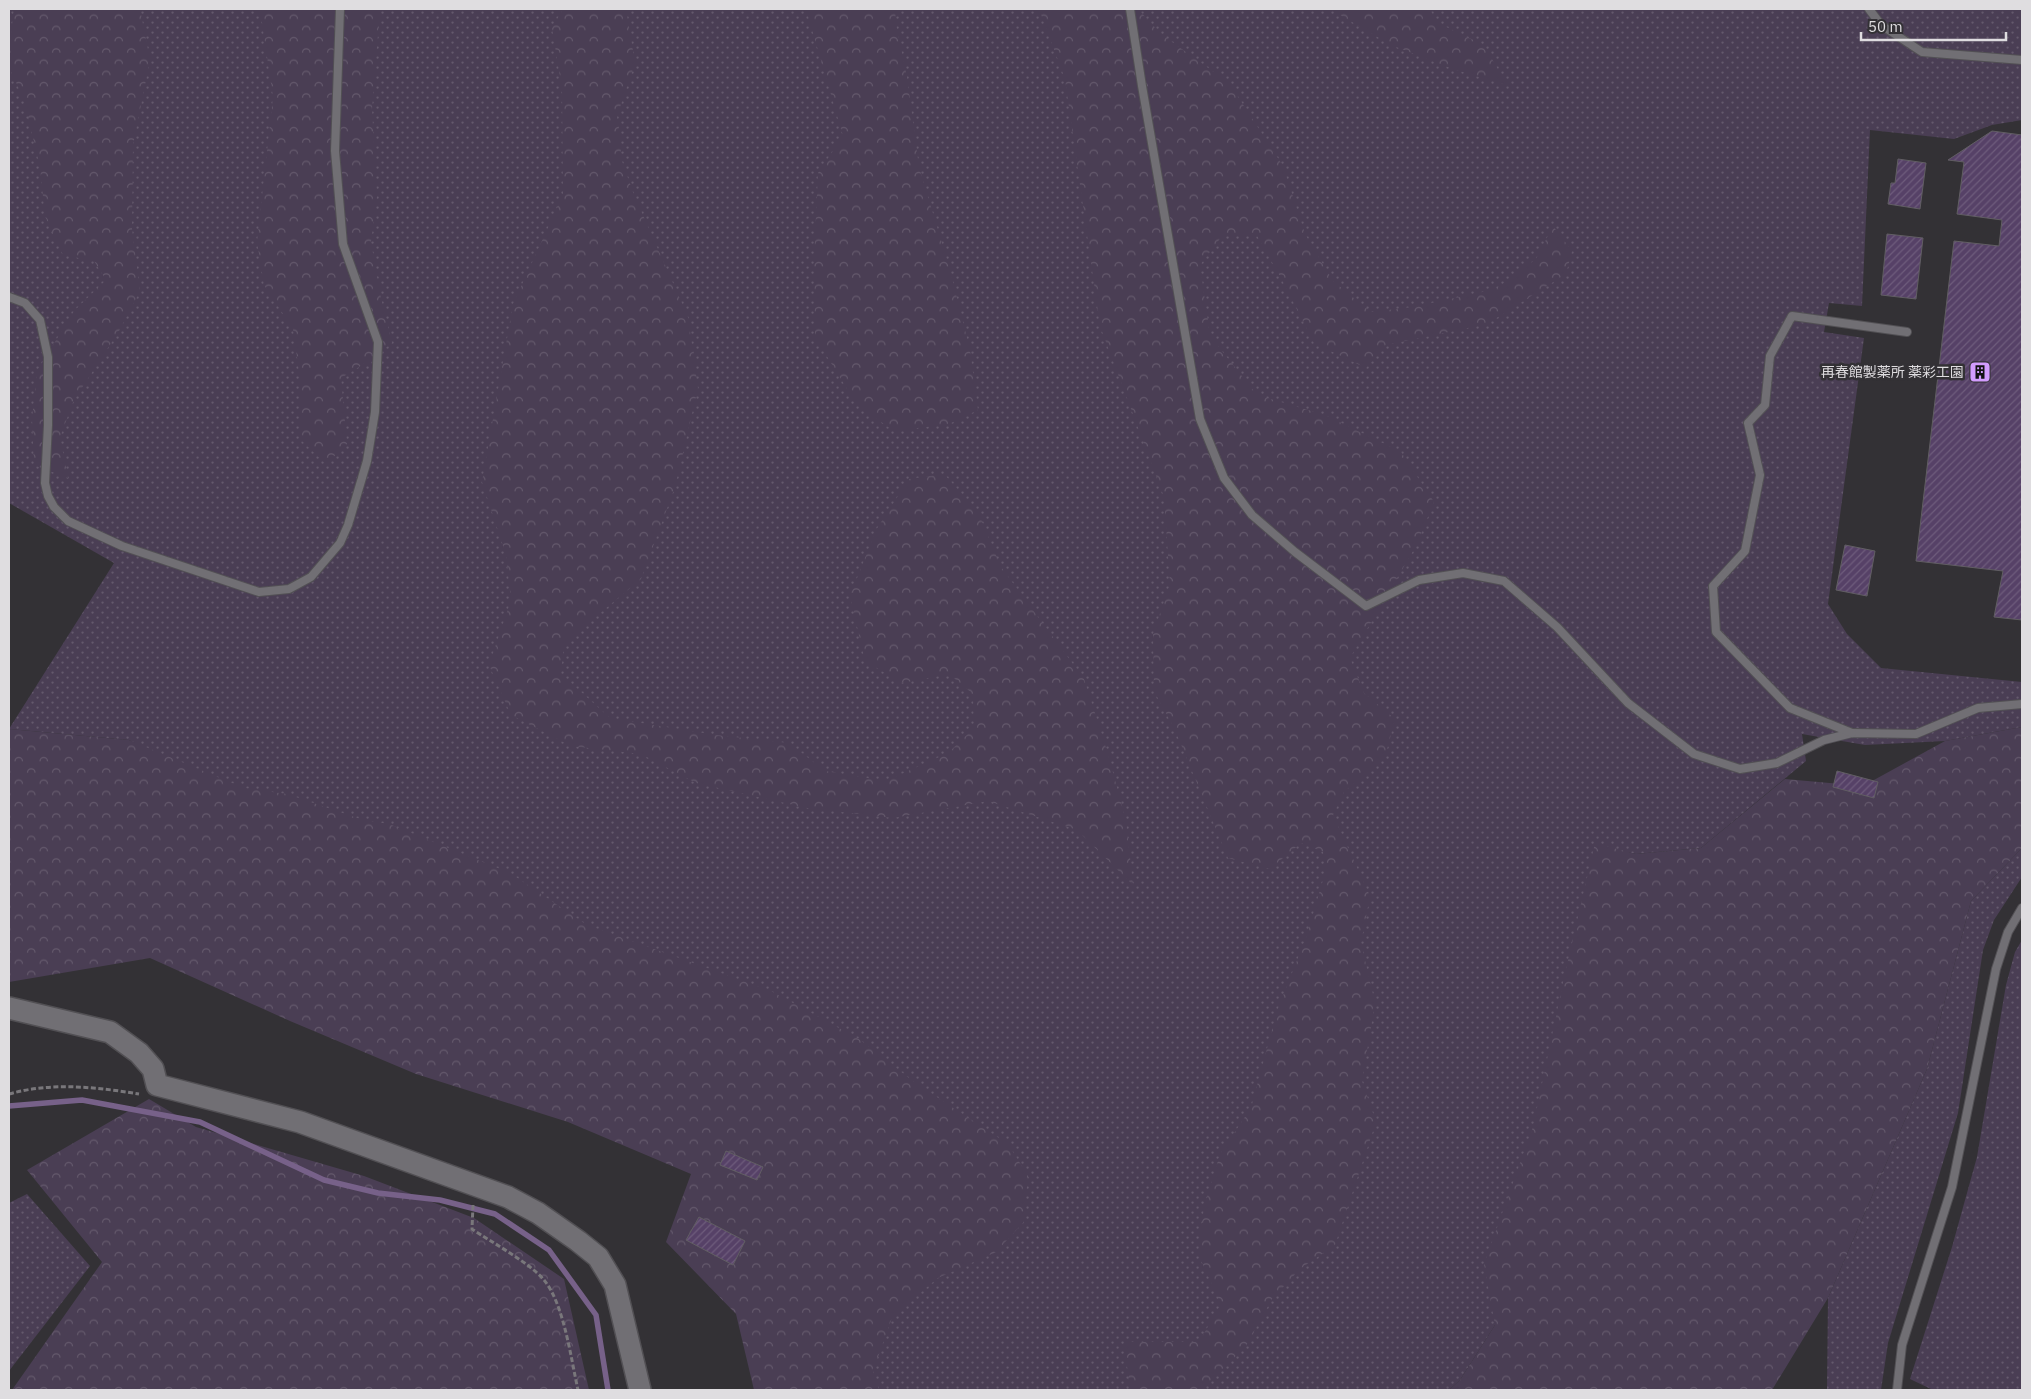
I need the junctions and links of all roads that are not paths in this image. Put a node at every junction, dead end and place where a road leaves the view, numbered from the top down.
1 (340, 9) edge
2 (1130, 9) edge
3 (1869, 9) edge
4 (2022, 60) edge
5 (9, 297) edge
6 (1907, 332) dead end
7 (2022, 704) edge
8 (1852, 734) junction
9 (2022, 908) edge
10 (9, 1008) edge
11 (640, 1390) edge
12 (1897, 1390) edge

1 - 5 lane
2 - 8 lane
3 - 4 lane
6 - 8 lane
7 - 8 lane
9 - 12 lane
10 - 11 street

